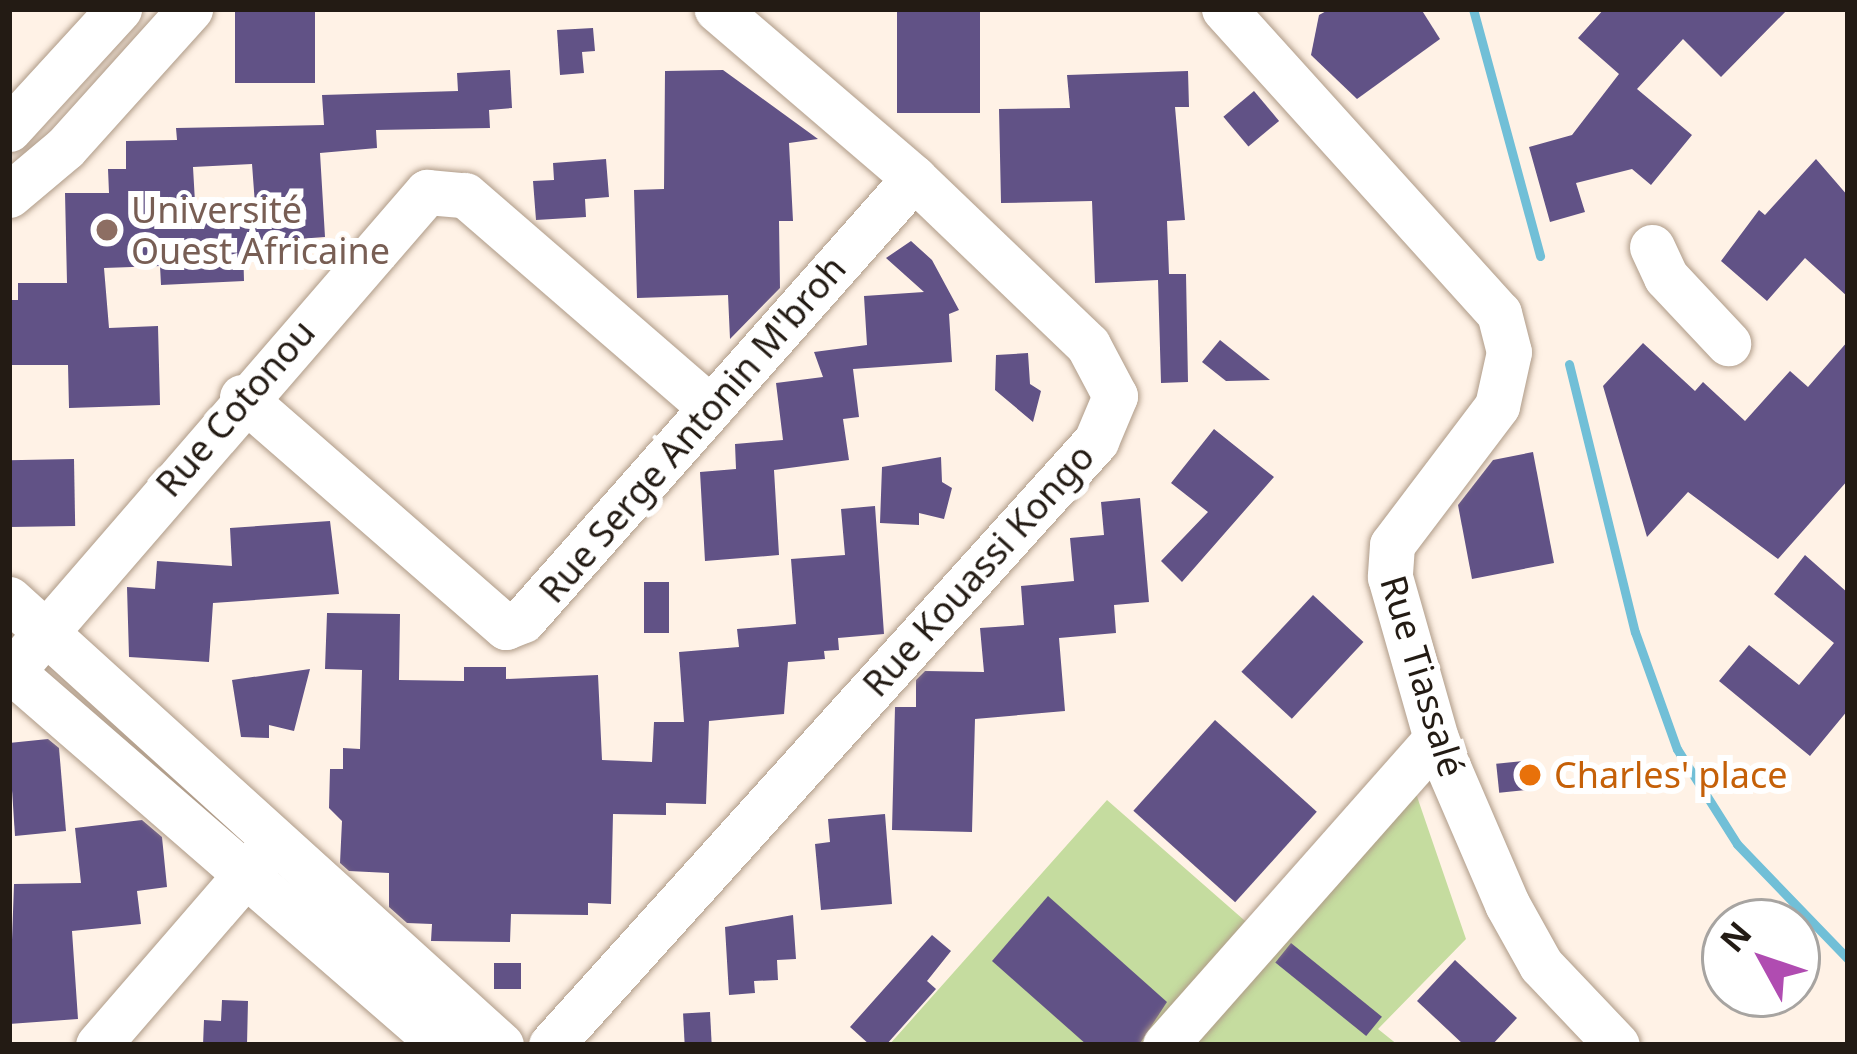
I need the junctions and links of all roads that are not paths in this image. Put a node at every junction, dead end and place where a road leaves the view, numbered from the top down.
1 (119, 9) edge
2 (190, 9) edge
3 (717, 9) edge
4 (1224, 9) edge
5 (9, 129) edge
6 (17, 173) edge
7 (914, 178) junction
8 (1652, 247) dead end
9 (1728, 344) dead end
10 (242, 397) junction
11 (711, 409) junction
12 (9, 599) edge
13 (45, 633) junction
14 (10, 672) edge
15 (1436, 739) junction
16 (274, 841) junction
17 (244, 878) junction
18 (98, 1045) edge
19 (442, 1045) edge
20 (501, 1045) edge
21 (551, 1045) edge
22 (1165, 1045) edge
23 (1617, 1045) edge

1 - 5 street
2 - 6 street
3 - 7 street, Rue Kouassi Kongo
4 - 15 street, Rue Tiassalé
7 - 11 street, Rue Serge Antonin M'broh
7 - 21 street, Rue Kouassi Kongo
8 - 9 street
10 - 11 street, Rue Cotonou
10 - 11 street, Rue Serge Antonin M'broh
10 - 13 street, Rue Cotonou
12 - 13 street
13 - 14 street, Rue Cotonou
13 - 16 street
14 - 17 street
15 - 22 street
15 - 23 street, Rue Tiassalé
16 - 17 street
16 - 20 street
17 - 18 street
17 - 19 street

